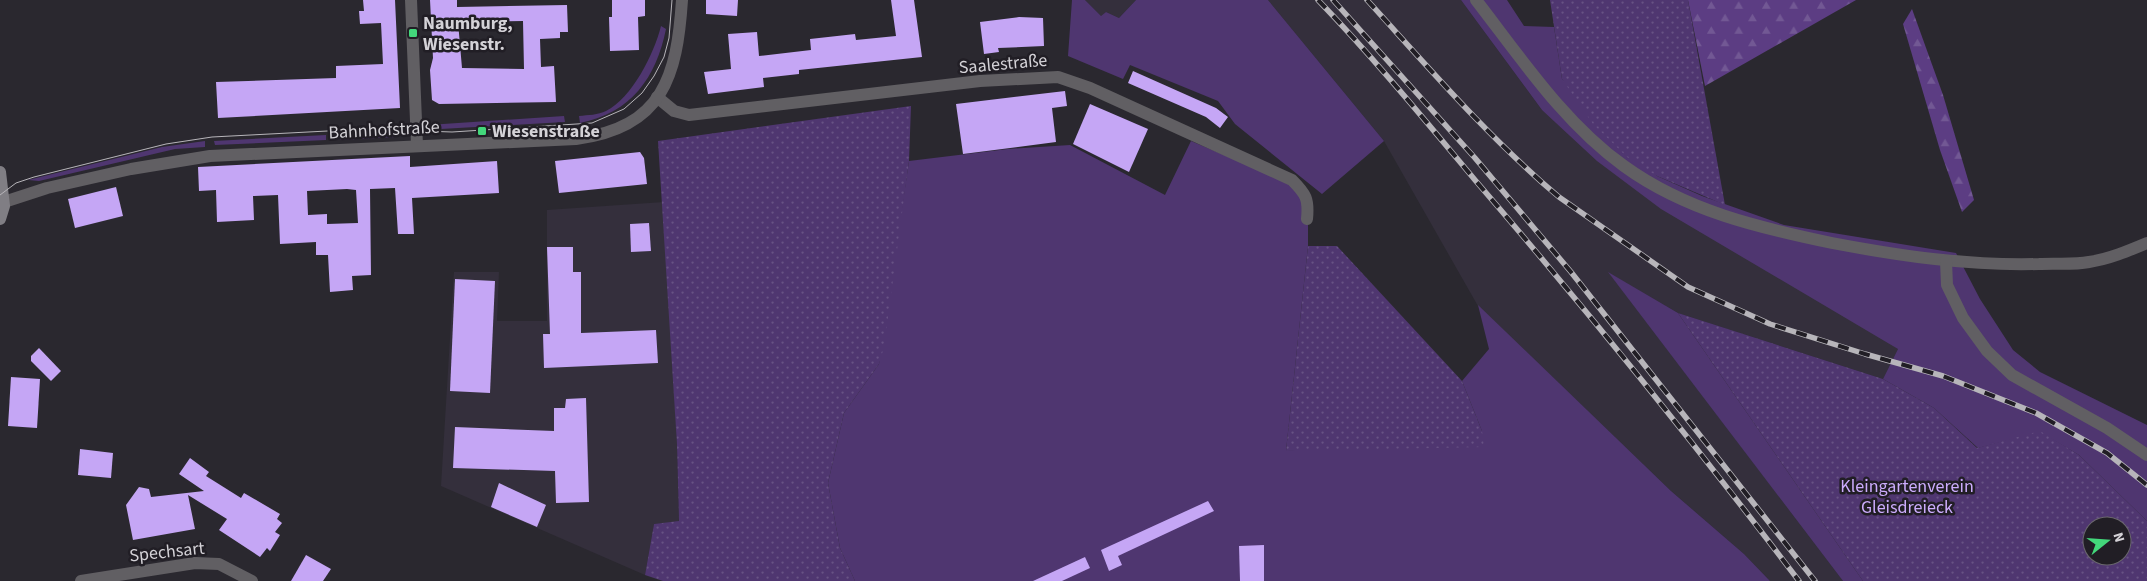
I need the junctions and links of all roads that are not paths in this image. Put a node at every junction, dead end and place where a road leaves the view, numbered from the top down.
1 (411, 0) edge
2 (682, 0) edge
3 (1476, 0) edge
4 (657, 97) junction
5 (417, 146) junction
6 (0, 173) edge
7 (4, 202) junction
8 (1307, 218) dead end
9 (0, 219) edge
10 (2147, 243) edge
11 (1946, 261) junction
12 (2147, 455) edge
13 (81, 581) edge
14 (252, 581) edge

1 - 5 street
2 - 4 street, Bahnhofstraße
3 - 11 street
4 - 5 street, Bahnhofstraße
4 - 8 street, Saalestraße
5 - 7 street, Bahnhofstraße
6 - 7 main road
7 - 9 main road
10 - 11 street
11 - 12 street
13 - 14 street, Spechsart

